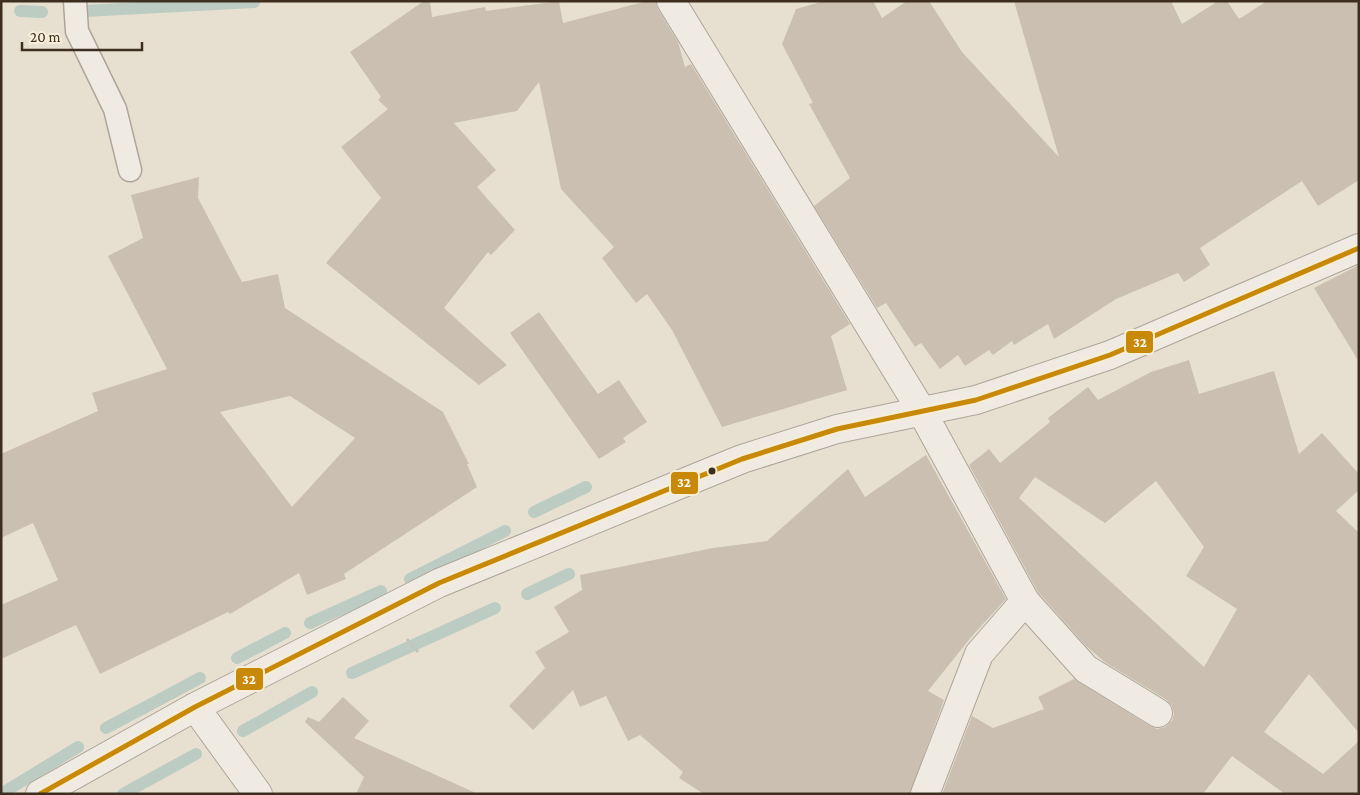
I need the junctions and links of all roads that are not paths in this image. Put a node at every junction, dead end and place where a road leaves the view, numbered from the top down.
1 (75, 1) edge
2 (671, 1) edge
3 (130, 170) dead end
4 (1359, 248) edge
5 (921, 410) junction
6 (1026, 600) junction
7 (195, 707) junction
8 (1158, 713) dead end
9 (40, 794) edge
10 (258, 794) edge
11 (925, 794) edge

1 - 3 lane
2 - 5 street
4 - 5 street
5 - 6 street
5 - 7 street
6 - 8 street
6 - 11 street
7 - 9 street
7 - 10 street

